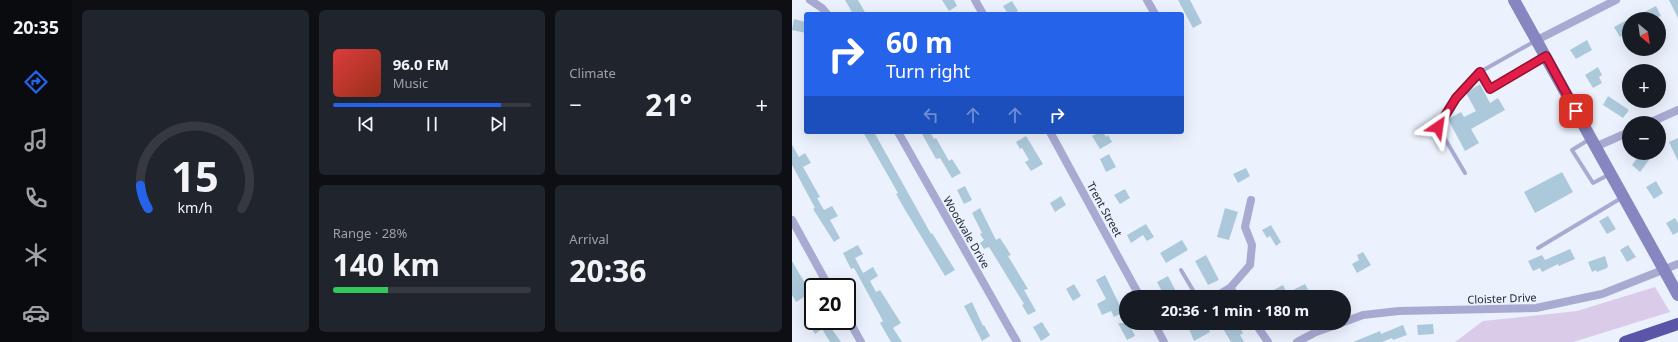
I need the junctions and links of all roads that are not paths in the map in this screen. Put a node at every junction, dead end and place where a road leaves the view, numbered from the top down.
1 (810, 0) edge
2 (1147, 0) edge
3 (1514, 0) edge
4 (1616, 0) edge
5 (977, 1) edge
6 (825, 12) edge
7 (982, 12) edge
8 (1154, 12) edge
9 (1537, 40) junction
10 (1546, 56) junction
11 (1480, 72) junction
12 (1678, 110) edge
13 (1665, 116) edge
14 (899, 134) edge
15 (1051, 134) edge
16 (1622, 134) edge
17 (1593, 143) junction
18 (1465, 173) dead end
19 (1610, 174) junction
20 (1623, 197) junction
21 (1251, 200) dead end
22 (792, 220) edge
23 (1538, 248) dead end
24 (1678, 264) edge
25 (1182, 270) dead end
26 (1664, 270) junction
27 (824, 278) edge
28 (1136, 290) edge
29 (1193, 290) edge
30 (1236, 290) edge
31 (1678, 295) edge
32 (1351, 320) edge
33 (1674, 325) edge
34 (855, 330) edge
35 (1158, 330) edge
36 (1260, 330) edge
37 (1322, 330) edge
38 (862, 342) edge
39 (1017, 342) edge
40 (1164, 342) edge
41 (1268, 342) edge
42 (1297, 342) edge
43 (1625, 342) edge

1 - 6 street
2 - 8 street
3 - 9 street
4 - 9 street
5 - 7 street
9 - 10 street
9 - 11 lane
10 - 11 lane
10 - 17 street
11 - 18 lane
12 - 13 street
14 - 39 street, Woodvale Drive
15 - 28 street, Trent Street
16 - 17 street
17 - 19 street
17 - 19 lane
19 - 20 street
20 - 23 lane
20 - 26 street
21 - 30 street
22 - 27 street
24 - 26 street, Cloister Drive
25 - 29 lane
26 - 31 street
26 - 32 street, Cloister Drive
33 - 43 highway
34 - 38 street
35 - 40 street
36 - 41 street
37 - 42 street, Cloister Drive

